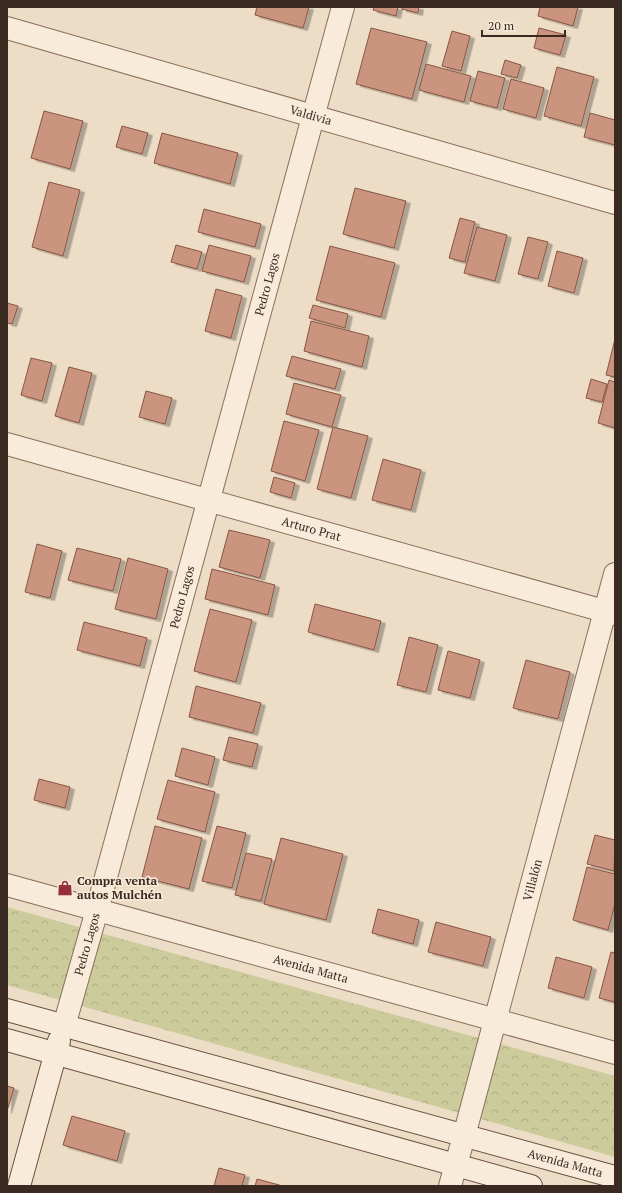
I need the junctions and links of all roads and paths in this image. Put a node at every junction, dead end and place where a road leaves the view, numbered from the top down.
1 (343, 7) edge
2 (7, 28) edge
3 (313, 116) junction
4 (615, 203) edge
5 (7, 444) edge
6 (208, 500) junction
7 (615, 574) edge
8 (610, 613) edge
9 (7, 884) edge
10 (97, 910) junction
11 (7, 1010) edge
12 (496, 1020) junction
13 (64, 1026) junction
14 (7, 1040) edge
15 (615, 1053) edge
16 (56, 1054) junction
17 (464, 1136) junction
18 (456, 1165) junction
19 (615, 1177) edge
20 (19, 1186) edge
21 (450, 1186) edge
22 (531, 1186) edge

1 - 3 street, Pedro Lagos
2 - 3 street, Valdivia
3 - 4 street, Valdivia
3 - 6 street, Pedro Lagos
5 - 6 street, Arturo Prat
6 - 8 street, Arturo Prat
6 - 10 street, Pedro Lagos
7 - 8 street, Villalón
8 - 12 street, Villalón
9 - 10 street, Avenida Matta
10 - 12 street, Avenida Matta
10 - 13 street, Pedro Lagos
11 - 13 street, Avenida Matta
12 - 15 street, Avenida Matta
12 - 17 street, Villalón
13 - 16 street, Pedro Lagos
13 - 17 street, Avenida Matta
14 - 16 street
16 - 18 street
16 - 20 street, Pedro Lagos
17 - 18 street, Villalón
17 - 19 street, Avenida Matta
18 - 21 street, Villalón
18 - 22 street

